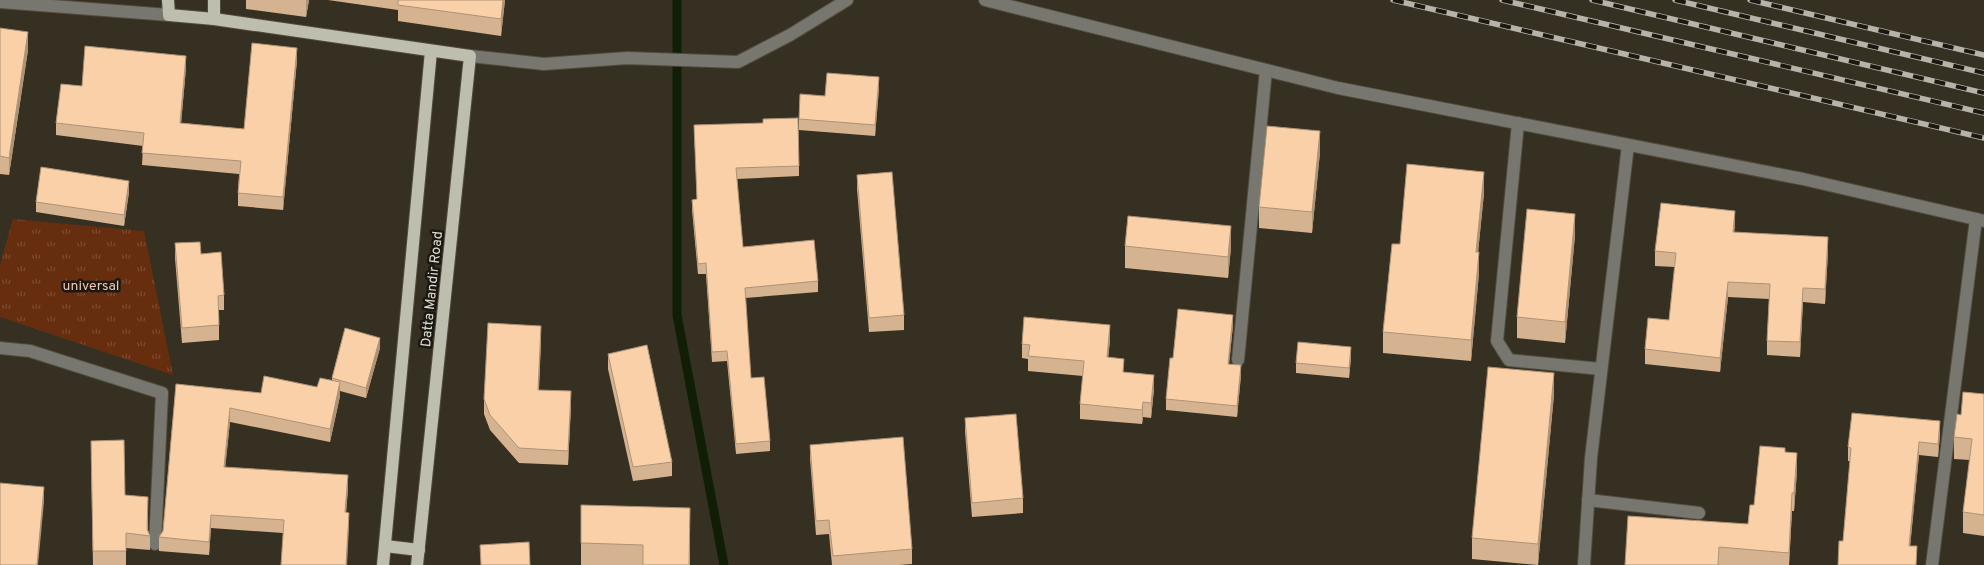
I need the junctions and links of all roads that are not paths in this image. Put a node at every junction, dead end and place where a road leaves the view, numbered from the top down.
1 (168, 0) edge
2 (214, 0) edge
3 (847, 0) edge
4 (985, 0) edge
5 (0, 2) edge
6 (169, 15) junction
7 (214, 19) junction
8 (431, 51) junction
9 (470, 56) junction
10 (1266, 70) junction
11 (1518, 123) junction
12 (1628, 145) junction
13 (1980, 220) edge
14 (0, 348) edge
15 (1238, 360) dead end
16 (1602, 369) junction
17 (1588, 500) junction
18 (1699, 513) dead end
19 (154, 544) dead end
20 (385, 546) junction
21 (419, 550) junction
22 (384, 565) edge
23 (418, 565) edge
24 (1584, 565) edge
25 (1932, 565) edge

1 - 6 main road
2 - 7 main road
3 - 9 street
4 - 10 street
5 - 6 street
6 - 7 main road
7 - 8 main road
8 - 9 main road
8 - 20 main road, Datta Mandir Road
9 - 21 main road, Datta Mandir Road
10 - 11 street
10 - 15 street
11 - 12 street
11 - 16 street
12 - 13 street
12 - 16 street
13 - 25 street
14 - 19 street
16 - 17 street
17 - 18 street
17 - 24 street
20 - 21 main road
20 - 22 main road, Datta Mandir Road
21 - 23 main road, Datta Mandir Road

